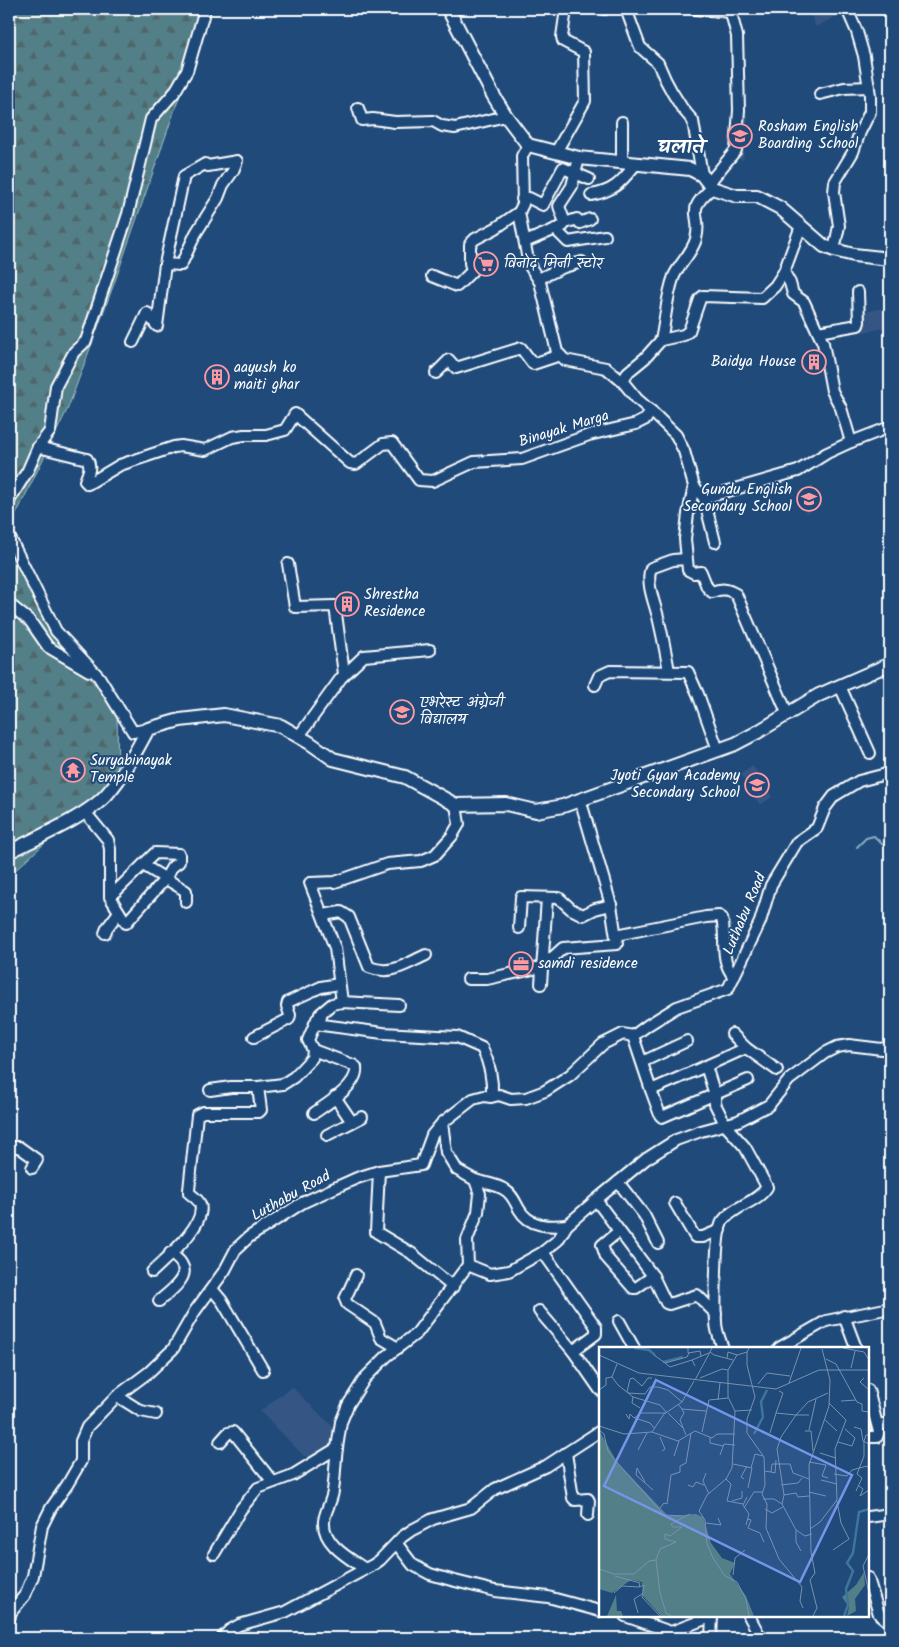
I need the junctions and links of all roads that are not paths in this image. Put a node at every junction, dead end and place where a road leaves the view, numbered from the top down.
1 (205, 9) edge
2 (448, 9) edge
3 (566, 9) edge
4 (626, 9) edge
5 (847, 9) edge
6 (696, 10) edge
7 (731, 10) edge
8 (869, 87) junction
9 (820, 94) dead end
10 (358, 108) dead end
11 (506, 116) junction
12 (622, 122) dead end
13 (528, 145) junction
14 (556, 152) junction
15 (579, 158) junction
16 (622, 163) junction
17 (636, 164) junction
18 (575, 174) junction
19 (589, 179) dead end
20 (707, 183) junction
21 (591, 195) dead end
22 (522, 199) junction
23 (519, 212) junction
24 (590, 219) dead end
25 (565, 222) junction
26 (801, 226) junction
27 (555, 229) junction
28 (605, 236) dead end
29 (525, 242) junction
30 (834, 250) junction
31 (890, 259) edge
32 (582, 262) dead end
33 (166, 264) junction
34 (784, 272) junction
35 (432, 276) dead end
36 (538, 279) junction
37 (858, 292) dead end
38 (818, 332) junction
39 (661, 340) junction
40 (133, 342) dead end
41 (560, 355) junction
42 (436, 373) dead end
43 (623, 382) junction
44 (651, 410) junction
45 (890, 427) edge
46 (851, 442) junction
47 (38, 447) junction
48 (694, 486) junction
49 (704, 498) junction
50 (9, 501) edge
51 (9, 536) edge
52 (715, 542) dead end
53 (686, 559) junction
54 (288, 564) dead end
55 (9, 604) edge
56 (430, 650) dead end
57 (890, 664) edge
58 (669, 671) junction
59 (344, 674) junction
60 (99, 677) junction
61 (595, 685) dead end
62 (840, 686) junction
63 (788, 715) junction
64 (148, 729) junction
65 (298, 736) junction
66 (718, 750) junction
67 (870, 753) dead end
68 (890, 773) edge
69 (580, 799) junction
70 (456, 805) junction
71 (85, 812) junction
72 (9, 852) edge
73 (143, 865) junction
74 (165, 879) junction
75 (110, 897) junction
76 (547, 898) junction
77 (186, 902) dead end
78 (611, 905) junction
79 (119, 912) junction
80 (323, 915) junction
81 (519, 928) dead end
82 (105, 933) dead end
83 (616, 935) junction
84 (426, 955) dead end
85 (542, 967) junction
86 (734, 976) junction
87 (468, 979) dead end
88 (339, 984) junction
89 (541, 984) dead end
90 (342, 1002) junction
91 (400, 1004) dead end
92 (316, 1024) junction
93 (732, 1034) dead end
94 (633, 1036) junction
95 (254, 1037) dead end
96 (687, 1041) dead end
97 (890, 1046) edge
98 (746, 1048) junction
99 (313, 1050) junction
100 (642, 1062) junction
101 (706, 1066) junction
102 (777, 1070) dead end
103 (748, 1080) dead end
104 (258, 1087) junction
105 (210, 1090) dead end
106 (651, 1090) junction
107 (715, 1095) junction
108 (492, 1096) junction
109 (335, 1097) junction
110 (314, 1113) dead end
111 (362, 1117) dead end
112 (352, 1122) junction
113 (442, 1123) junction
114 (726, 1126) junction
115 (327, 1135) dead end
116 (9, 1147) edge
117 (32, 1168) dead end
118 (378, 1171) junction
119 (475, 1180) junction
120 (618, 1182) junction
121 (596, 1200) junction
122 (674, 1203) dead end
123 (567, 1225) junction
124 (720, 1230) junction
125 (619, 1231) junction
126 (658, 1243) dead end
127 (543, 1252) junction
128 (170, 1254) junction
129 (468, 1265) junction
130 (152, 1272) dead end
131 (356, 1275) dead end
132 (653, 1276) junction
133 (452, 1287) junction
134 (212, 1289) junction
135 (160, 1302) dead end
136 (890, 1308) edge
137 (539, 1311) dead end
138 (716, 1314) junction
139 (844, 1316) junction
140 (619, 1321) dead end
141 (633, 1347) edge
142 (723, 1347) edge
143 (781, 1347) edge
144 (856, 1347) edge
145 (398, 1348) junction
146 (573, 1351) junction
147 (263, 1370) dead end
148 (599, 1389) edge
149 (869, 1394) edge
150 (117, 1396) junction
151 (156, 1414) dead end
152 (890, 1422) edge
153 (878, 1425) junction
154 (599, 1432) edge
155 (869, 1437) edge
156 (220, 1442) dead end
157 (336, 1448) junction
158 (566, 1453) junction
159 (273, 1482) junction
160 (890, 1514) edge
161 (588, 1515) dead end
162 (869, 1517) edge
163 (396, 1544) junction
164 (214, 1554) dead end
165 (365, 1569) junction
166 (869, 1581) edge
167 (599, 1611) edge
168 (627, 1617) edge
169 (711, 1617) edge
170 (713, 1617) edge
171 (750, 1617) edge
172 (9, 1619) edge
173 (890, 1623) edge
174 (670, 1635) edge
175 (222, 1638) edge
176 (711, 1638) edge
177 (761, 1638) edge

1 - 47 street
2 - 11 main road
3 - 14 street
4 - 20 street
5 - 8 street
6 - 7 street
7 - 20 street
8 - 9 street
8 - 30 street
10 - 11 street
11 - 13 main road
12 - 16 street
13 - 14 main road
13 - 22 street
14 - 15 main road
15 - 16 main road
15 - 18 street
16 - 17 main road
17 - 20 main road
17 - 21 street
18 - 19 street
18 - 22 street
18 - 25 street
20 - 26 main road
20 - 39 street
22 - 23 street
23 - 29 street
23 - 35 street
24 - 25 street
25 - 27 street
26 - 30 main road
26 - 34 street
27 - 28 street
27 - 29 street
29 - 36 street
30 - 31 main road
32 - 36 street
33 - 33 street
33 - 40 street
34 - 38 street
34 - 39 street
36 - 41 street
37 - 38 street
38 - 46 street
39 - 43 street
41 - 42 street
41 - 43 street
43 - 44 street
44 - 47 street, Binayak Marga
44 - 48 street
45 - 46 street
46 - 49 street
47 - 50 street
48 - 49 street
48 - 53 street
49 - 52 street
51 - 60 street
53 - 58 street
53 - 63 street
54 - 59 street
55 - 60 street
56 - 59 street
57 - 62 main road
58 - 61 street
58 - 66 street
59 - 65 street
60 - 64 street
62 - 63 main road
62 - 67 street
63 - 66 main road
64 - 65 main road
64 - 71 main road
65 - 70 main road
66 - 69 main road
68 - 86 street, Luthabu Road
69 - 70 main road
69 - 78 street
70 - 80 street
71 - 72 main road
71 - 75 street
73 - 74 street
73 - 74 street
73 - 75 street
74 - 77 street
74 - 79 street
75 - 79 street
76 - 78 street
76 - 81 street
76 - 85 street
78 - 83 street
79 - 82 street
80 - 84 street
80 - 88 street
83 - 85 street
83 - 86 street
85 - 87 street
85 - 89 street
86 - 94 street, Luthabu Road
88 - 90 street
88 - 95 street
90 - 91 street
90 - 92 street
92 - 99 street
92 - 108 street
93 - 98 street
94 - 100 street
94 - 108 street, Luthabu Road
96 - 100 street
97 - 114 street
98 - 101 street
98 - 102 street
99 - 104 street
99 - 109 street
100 - 106 street
101 - 106 street
101 - 107 street
103 - 107 street
104 - 105 street
104 - 128 street
106 - 107 street
107 - 114 street
108 - 113 street, Luthabu Road
109 - 110 street
109 - 112 street
111 - 112 street
112 - 115 street
113 - 118 street, Luthabu Road
113 - 119 street
114 - 120 street
114 - 124 street
116 - 117 street
118 - 133 street
118 - 134 street, Luthabu Road
119 - 123 street
119 - 129 street
120 - 121 street
120 - 126 street
121 - 123 street
121 - 125 street
122 - 124 street
123 - 127 street
124 - 138 street
125 - 132 street
125 - 132 street
127 - 129 street
127 - 146 street
128 - 130 street
128 - 135 street
129 - 133 street
131 - 145 street
132 - 138 street
133 - 145 street
134 - 147 street
134 - 150 street, Luthabu Road
136 - 139 street
137 - 146 street
138 - 142 street
139 - 143 street
139 - 144 street
140 - 141 street
145 - 157 street
146 - 148 street
149 - 153 street
150 - 151 street
150 - 172 street, Luthabu Road
152 - 153 street
153 - 155 street
154 - 158 street
156 - 159 street
157 - 159 street
157 - 165 street
158 - 161 street
158 - 163 street
159 - 164 street
160 - 162 street
163 - 165 street
163 - 167 street
165 - 175 street
166 - 173 street
168 - 174 street
169 - 174 street
170 - 176 street
171 - 177 street

